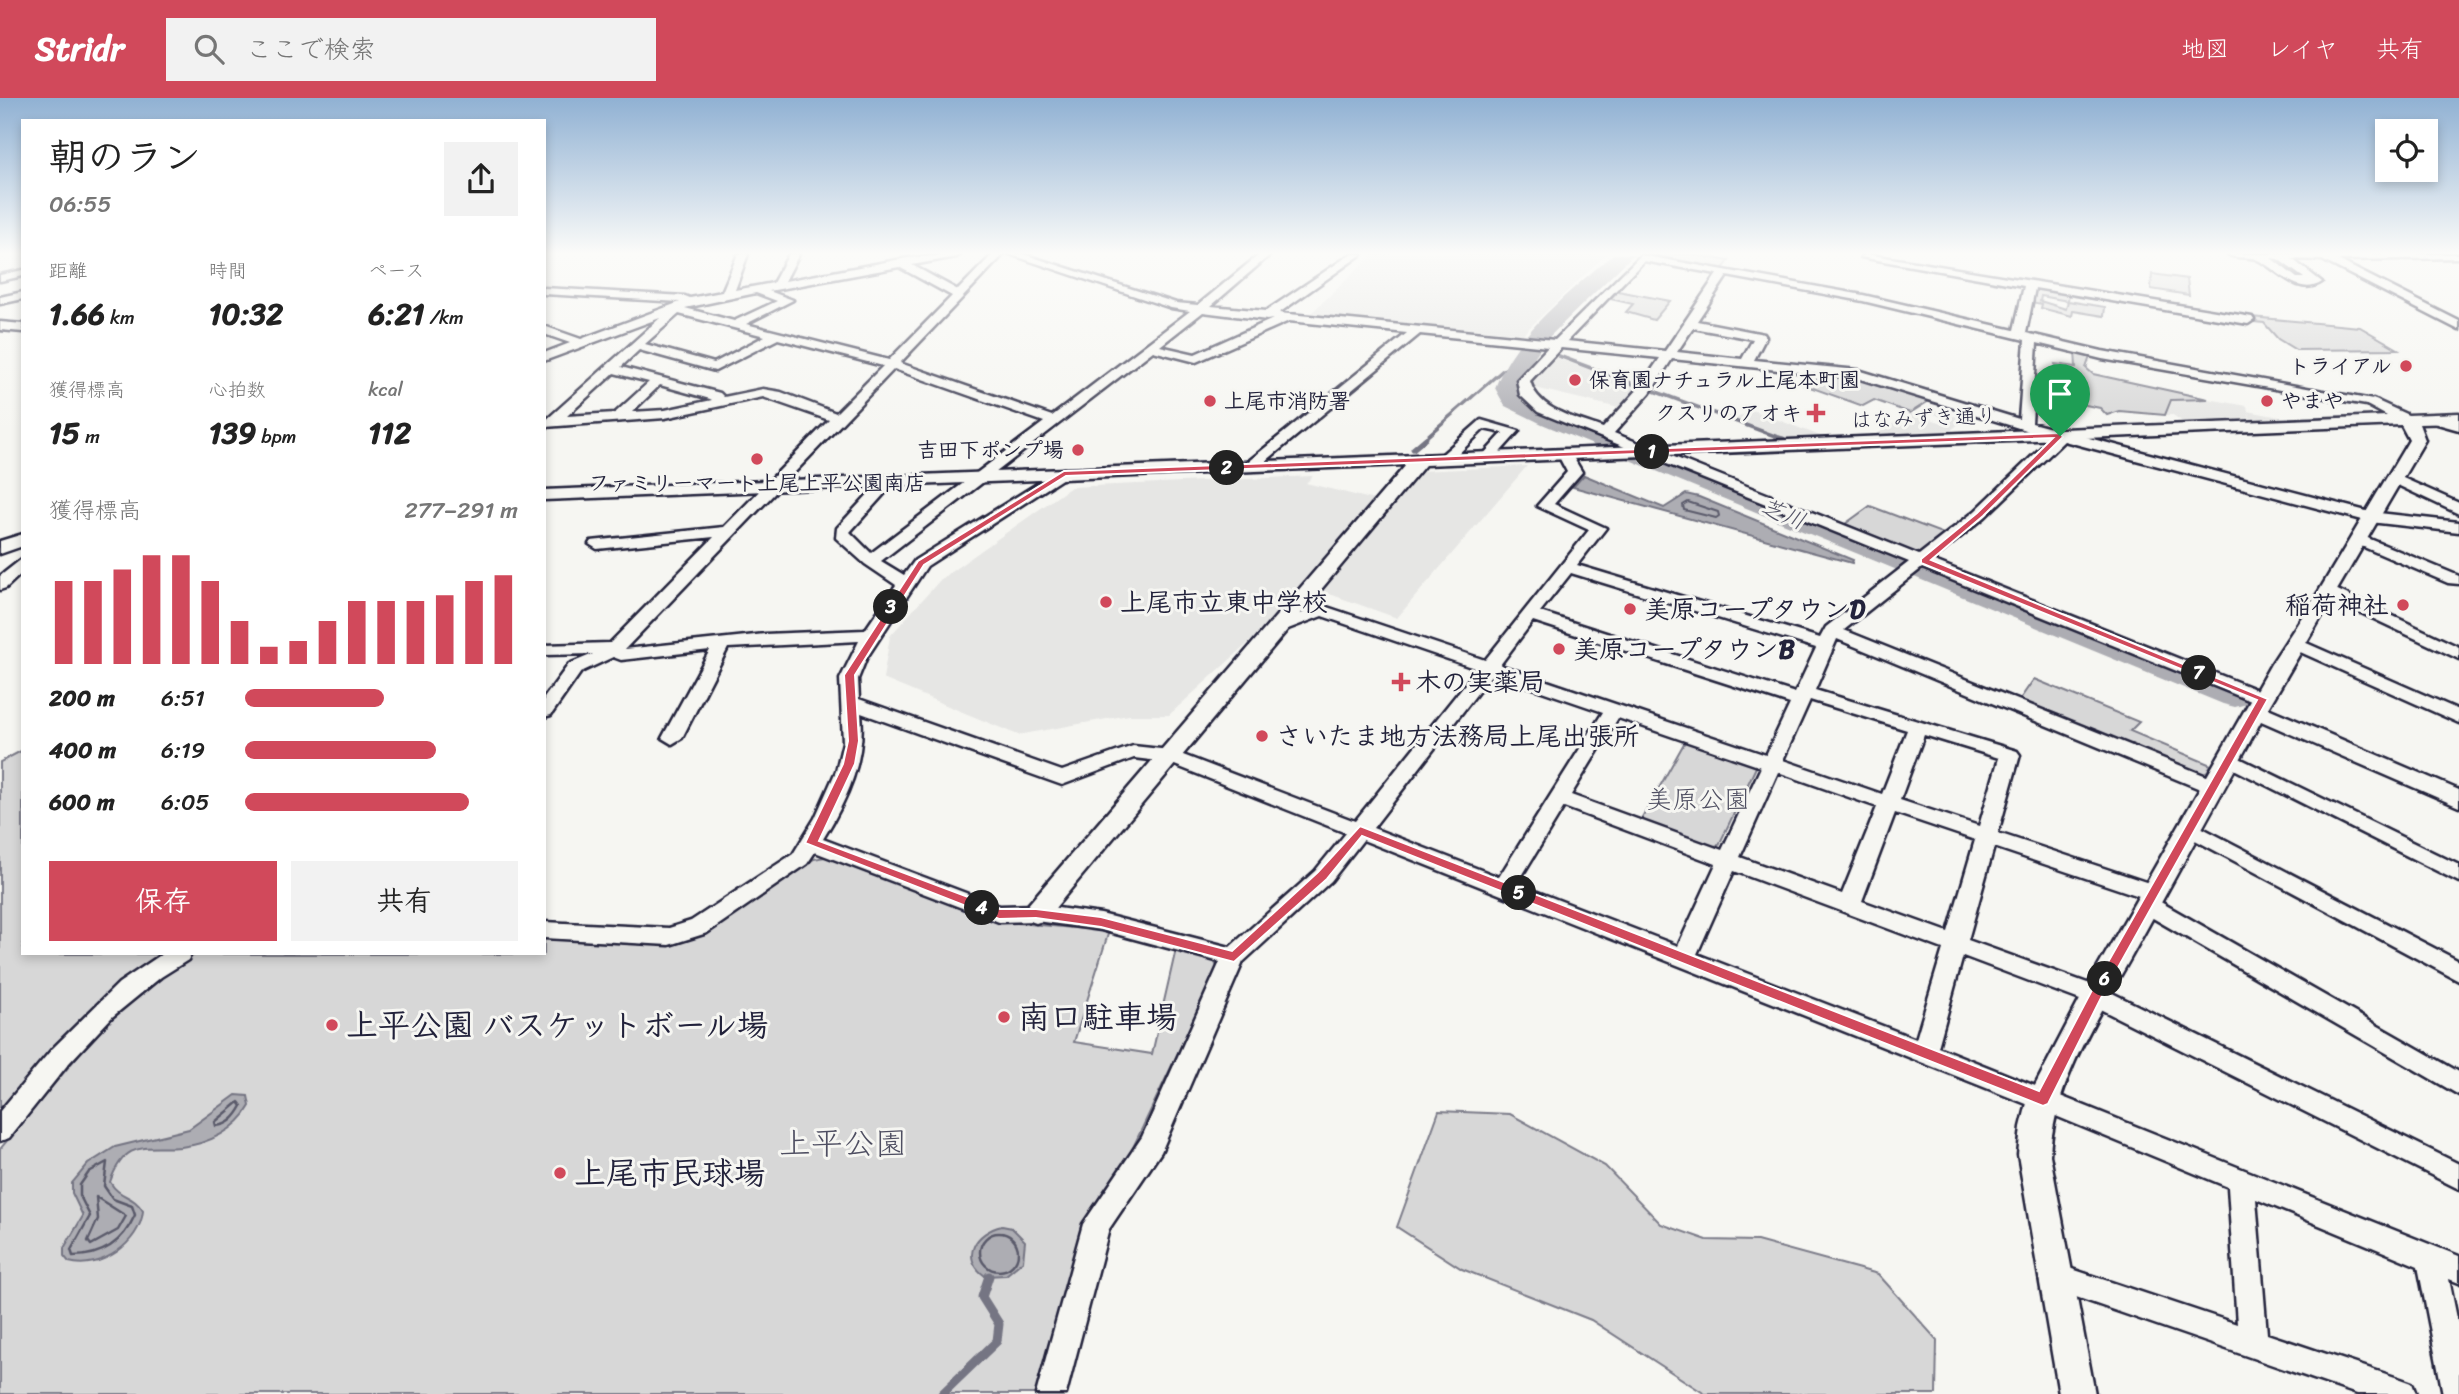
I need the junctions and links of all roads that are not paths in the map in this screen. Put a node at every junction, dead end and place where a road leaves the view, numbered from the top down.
1 (658, 314) edge
2 (669, 314) edge
3 (698, 314) edge
4 (756, 314) edge
5 (940, 314) edge
6 (1193, 314) edge
7 (1250, 314) edge
8 (1585, 314) edge
9 (1694, 314) edge
10 (1930, 314) edge
11 (2027, 314) edge
12 (2215, 314) edge
13 (2436, 314) edge
14 (1267, 316) joint
15 (1287, 318) junction
16 (2248, 320) dead end
17 (1688, 323) junction
18 (734, 325) junction
19 (0, 326) edge
20 (2459, 326) edge
21 (21, 328) edge
22 (546, 331) edge
23 (1416, 331) junction
24 (776, 335) junction
25 (2025, 338) junction
26 (581, 343) junction
27 (1556, 344) junction
28 (637, 346) junction
29 (1151, 347) junction
30 (1665, 355) junction
31 (546, 357) edge
32 (1746, 363) junction
33 (891, 364) junction
34 (612, 368) junction
35 (657, 381) junction
36 (722, 402) junction
37 (2374, 404) joint
38 (619, 417) junction
39 (2459, 418) edge
40 (838, 419) junction
41 (2439, 419) junction
42 (1054, 421) junction
43 (2406, 422) junction
44 (549, 425) edge
45 (2025, 425) junction
46 (2459, 426) edge
47 (1606, 434) junction
48 (2060, 436) junction
49 (1646, 452) junction
50 (1612, 453) joint
51 (1565, 455) junction
52 (1488, 458) junction
53 (1444, 460) junction
54 (1419, 461) junction
55 (1250, 467) junction
56 (1064, 473) junction
57 (983, 475) junction
58 (2394, 478) junction
59 (890, 480) junction
60 (772, 487) junction
61 (546, 495) edge
62 (2459, 509) edge
63 (2459, 527) edge
64 (2364, 528) junction
65 (21, 531) edge
66 (730, 531) junction
67 (0, 532) edge
68 (21, 540) edge
69 (597, 544) dead end
70 (0, 548) edge
71 (871, 561) junction
72 (1924, 561) junction
73 (21, 565) edge
74 (1565, 566) junction
75 (2454, 580) dead end
76 (905, 583) junction
77 (0, 585) edge
78 (2329, 591) junction
79 (1528, 614) junction
80 (1275, 629) junction
81 (873, 635) junction
82 (1828, 638) junction
83 (722, 643) junction
84 (2295, 643) junction
85 (615, 648) junction
86 (546, 650) edge
87 (2459, 654) edge
88 (1488, 666) junction
89 (1801, 696) junction
90 (852, 703) junction
91 (2259, 705) junction
92 (546, 708) edge
93 (1614, 709) junction
94 (2459, 717) edge
95 (1917, 727) junction
96 (673, 738) dead end
97 (1170, 756) junction
98 (2229, 759) junction
99 (1771, 763) junction
100 (2212, 786) junction
101 (1559, 798) junction
102 (2459, 799) edge
103 (1888, 803) junction
104 (2189, 828) junction
105 (1360, 831) junction
106 (1987, 836) junction
107 (812, 843) junction
108 (1728, 860) junction
109 (2459, 874) edge
110 (1504, 887) junction
111 (2150, 899) junction
112 (1849, 905) junction
113 (1036, 914) junction
114 (546, 930) edge
115 (1956, 944) junction
116 (178, 955) edge
117 (1234, 957) junction
118 (1684, 958) junction
119 (2459, 972) edge
120 (2096, 996) junction
121 (1924, 1053) junction
122 (2459, 1084) edge
123 (2043, 1099) junction
124 (0, 1130) edge
125 (2459, 1177) edge
126 (2241, 1180) junction
127 (2430, 1258) junction
128 (2459, 1270) edge
129 (2057, 1277) junction
130 (2253, 1344) junction
131 (1051, 1394) edge
132 (2077, 1394) edge
133 (2401, 1394) edge
134 (2458, 1394) edge

1 - 26 street
2 - 28 street
3 - 18 street
4 - 18 street
5 - 33 street
6 - 29 street
7 - 14 street
8 - 27 street
9 - 17 street
10 - 25 street
11 - 25 street
12 - 16 street
13 - 20 street
14 - 15 street
15 - 23 street
15 - 29 street
17 - 30 street
17 - 32 street
18 - 24 street
19 - 21 street
22 - 26 street
23 - 27 street
23 - 55 street
24 - 28 street
24 - 33 street
25 - 37 street
25 - 45 street
26 - 31 street
27 - 30 street
27 - 47 street
28 - 34 street
29 - 42 street
30 - 32 street
30 - 47 street
32 - 45 street
33 - 40 street
33 - 42 street
34 - 35 street
34 - 44 street
35 - 36 street
35 - 38 street
36 - 38 street
36 - 40 street
37 - 43 street
38 - 44 street
39 - 41 street, はなみずき通り
40 - 60 street
41 - 43 street, はなみずき通り
41 - 46 street
42 - 57 street
43 - 48 street, はなみずき通り
43 - 58 street
45 - 48 street
47 - 49 street
48 - 49 street, はなみずき通り
48 - 64 street
48 - 72 street
49 - 50 street, はなみずき通り
49 - 72 street
50 - 51 street
51 - 52 street
51 - 74 street
52 - 53 street
52 - 53 street
53 - 54 street
54 - 55 street
54 - 80 street
55 - 56 street
56 - 57 street
56 - 76 street
57 - 59 street
57 - 71 street
58 - 62 street
58 - 64 street
59 - 60 street
59 - 71 street
60 - 61 street
60 - 66 street
63 - 64 street
64 - 75 street
64 - 78 street
65 - 67 street
66 - 69 street
66 - 85 street
68 - 70 street
71 - 76 street
72 - 82 street
72 - 91 street
73 - 77 street
74 - 79 street
74 - 82 street
76 - 81 street
78 - 84 street
78 - 87 street
79 - 88 street
79 - 89 street
80 - 88 street
80 - 97 street
81 - 83 street
81 - 90 street
82 - 89 street
82 - 100 street
83 - 85 street
83 - 96 street
84 - 91 street
84 - 94 street
85 - 86 street
85 - 92 street
88 - 93 street
88 - 105 street
89 - 95 street
89 - 99 street
90 - 97 street
90 - 107 street
91 - 98 street
91 - 102 street
93 - 99 street
93 - 101 street
95 - 103 street
95 - 106 street
97 - 105 street
97 - 113 street
98 - 100 street
98 - 109 street
99 - 103 street
99 - 108 street
100 - 104 street
101 - 108 street
101 - 110 street
103 - 106 street
103 - 112 street
104 - 111 street
104 - 119 street
105 - 110 street
105 - 117 street
106 - 111 street
106 - 115 street
107 - 113 street
107 - 114 street
108 - 112 street
108 - 118 street
110 - 118 street
111 - 120 street
111 - 122 street
112 - 115 street
113 - 117 street
115 - 120 street
115 - 121 street
116 - 124 street
117 - 131 street
118 - 121 street
120 - 123 street
120 - 125 street
121 - 123 street
123 - 126 street
123 - 129 street
126 - 127 street
126 - 130 street
127 - 128 street
127 - 134 street
129 - 130 street
129 - 132 street
130 - 133 street

